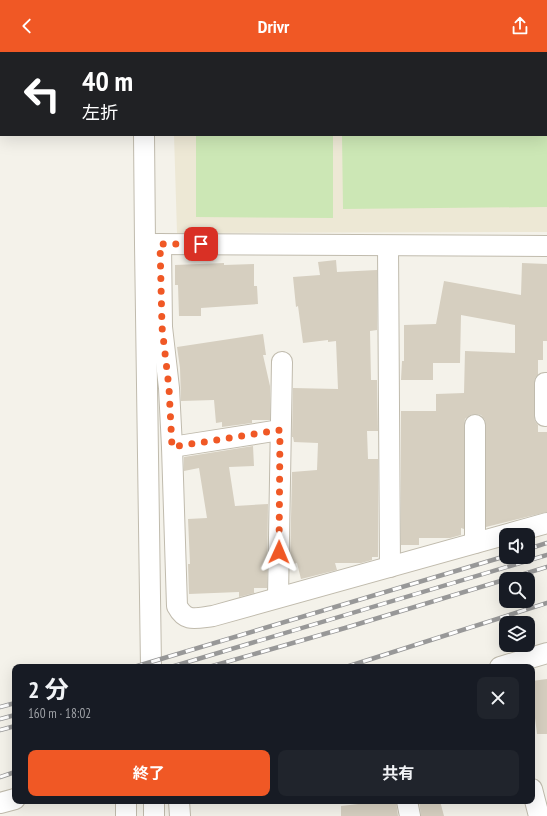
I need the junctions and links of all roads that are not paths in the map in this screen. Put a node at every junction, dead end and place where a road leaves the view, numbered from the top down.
1 (144, 136) edge
2 (153, 244) junction
3 (388, 246) junction
4 (547, 246) edge
5 (282, 362) dead end
6 (547, 383) edge
7 (545, 416) dead end
8 (475, 425) dead end
9 (280, 430) junction
10 (172, 447) junction
11 (547, 523) edge
12 (474, 543) junction
13 (390, 566) junction
14 (278, 597) junction
15 (547, 653) edge
16 (151, 664) edge
17 (510, 664) edge
18 (12, 800) edge
19 (535, 801) edge
20 (0, 803) edge
21 (126, 804) edge
22 (154, 804) edge
23 (179, 804) edge
24 (408, 804) edge
25 (126, 816) edge
26 (154, 816) edge
27 (180, 816) edge
28 (410, 816) edge
29 (539, 816) edge

1 - 2 street
2 - 3 street
2 - 10 street
2 - 16 street
3 - 4 street
3 - 13 street
5 - 9 street
6 - 7 street
8 - 12 street
9 - 10 street
9 - 14 street
10 - 14 street
11 - 12 street
12 - 13 street
13 - 14 street
15 - 17 street
18 - 20 street
19 - 29 street
21 - 25 street
22 - 26 street
23 - 27 street
24 - 28 street

